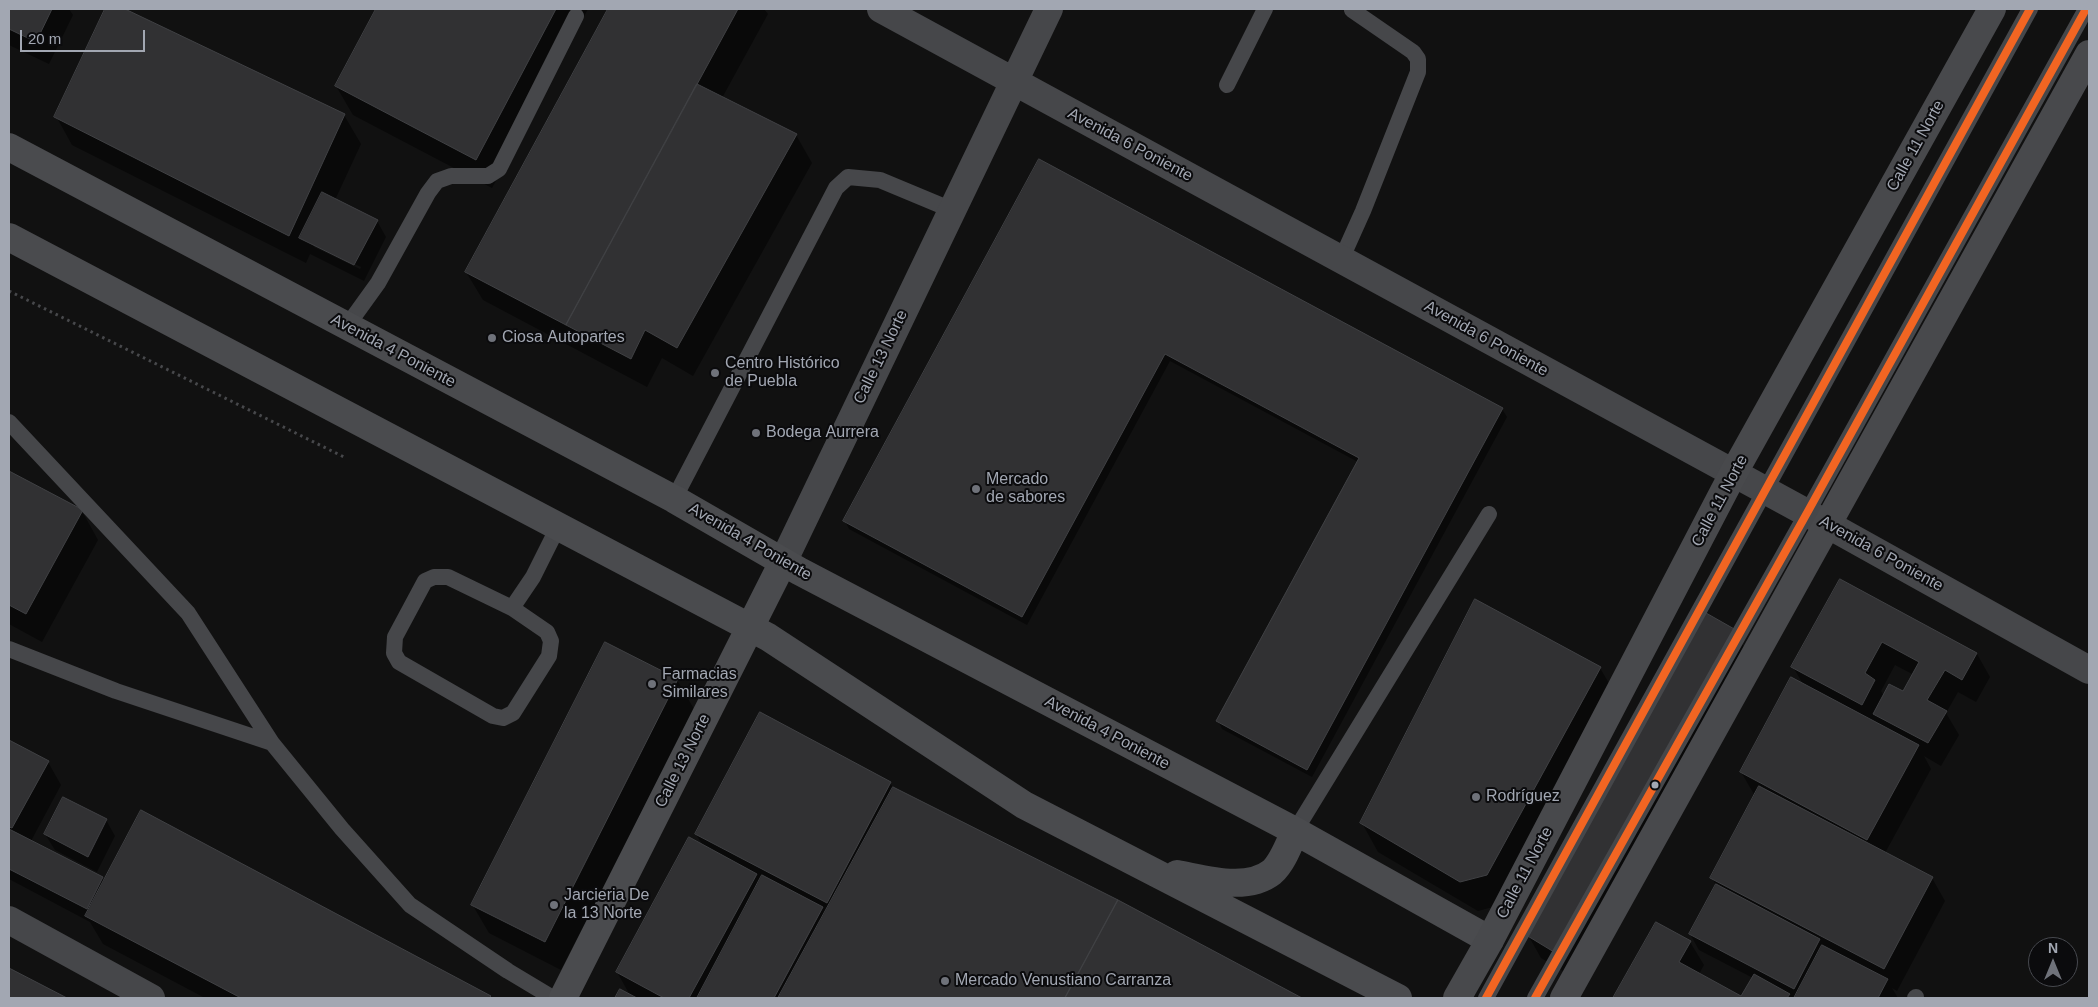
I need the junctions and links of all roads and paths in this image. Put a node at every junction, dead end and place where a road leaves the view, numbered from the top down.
1 (881, 9) edge
2 (1049, 9) edge
3 (1265, 9) edge
4 (1992, 9) edge
5 (2030, 9) edge
6 (2086, 9) edge
7 (1352, 10) dead end
8 (576, 16) dead end
9 (2089, 54) edge
10 (1013, 82) junction
11 (1227, 85) dead end
12 (9, 147) edge
13 (952, 210) junction
14 (9, 237) edge
15 (1341, 260) junction
16 (347, 326) junction
17 (9, 422) edge
18 (1733, 474) junction
19 (1764, 490) junction
20 (674, 499) junction
21 (1489, 514) dead end
22 (1817, 518) junction
23 (558, 528) junction
24 (783, 562) junction
25 (512, 608) junction
26 (750, 628) junction
27 (9, 649) edge
28 (2089, 670) edge
29 (272, 743) junction
30 (1295, 831) junction
31 (1151, 870) junction
32 (9, 920) edge
33 (1490, 940) junction
34 (151, 998) edge
35 (553, 998) edge
36 (563, 998) edge
37 (1398, 998) edge
38 (1457, 998) edge
39 (1486, 998) edge
40 (1535, 998) edge
41 (1564, 998) edge

1 - 10 street, Avenida 6 Poniente
2 - 10 street, Calle 13 Norte
3 - 11 lane
4 - 18 main road, Calle 11 Norte
5 - 19 lane
6 - 22 lane
7 - 15 lane
8 - 16 lane
9 - 22 main road
10 - 13 street, Calle 13 Norte
10 - 15 street, Avenida 6 Poniente
12 - 16 main road, Avenida 4 Poniente
13 - 20 lane
13 - 24 street, Calle 13 Norte
14 - 23 main road
15 - 18 street, Avenida 6 Poniente
16 - 20 main road, Avenida 4 Poniente
17 - 29 lane
18 - 19 street, Avenida 6 Poniente
18 - 33 main road, Calle 11 Norte
19 - 22 street, Avenida 6 Poniente
19 - 39 lane
20 - 24 main road, Avenida 4 Poniente
21 - 30 lane
22 - 28 street, Avenida 6 Poniente
22 - 40 lane
22 - 41 main road
23 - 25 lane
23 - 26 main road
24 - 26 main road, Calle 13 Norte
24 - 30 main road, Avenida 4 Poniente
25 - 25 lane
26 - 31 main road
26 - 36 main road, Calle 13 Norte
27 - 29 lane
29 - 35 lane
30 - 31 main road
30 - 33 main road, Avenida 4 Poniente
31 - 37 main road
32 - 34 street
33 - 38 main road, Calle 11 Norte

